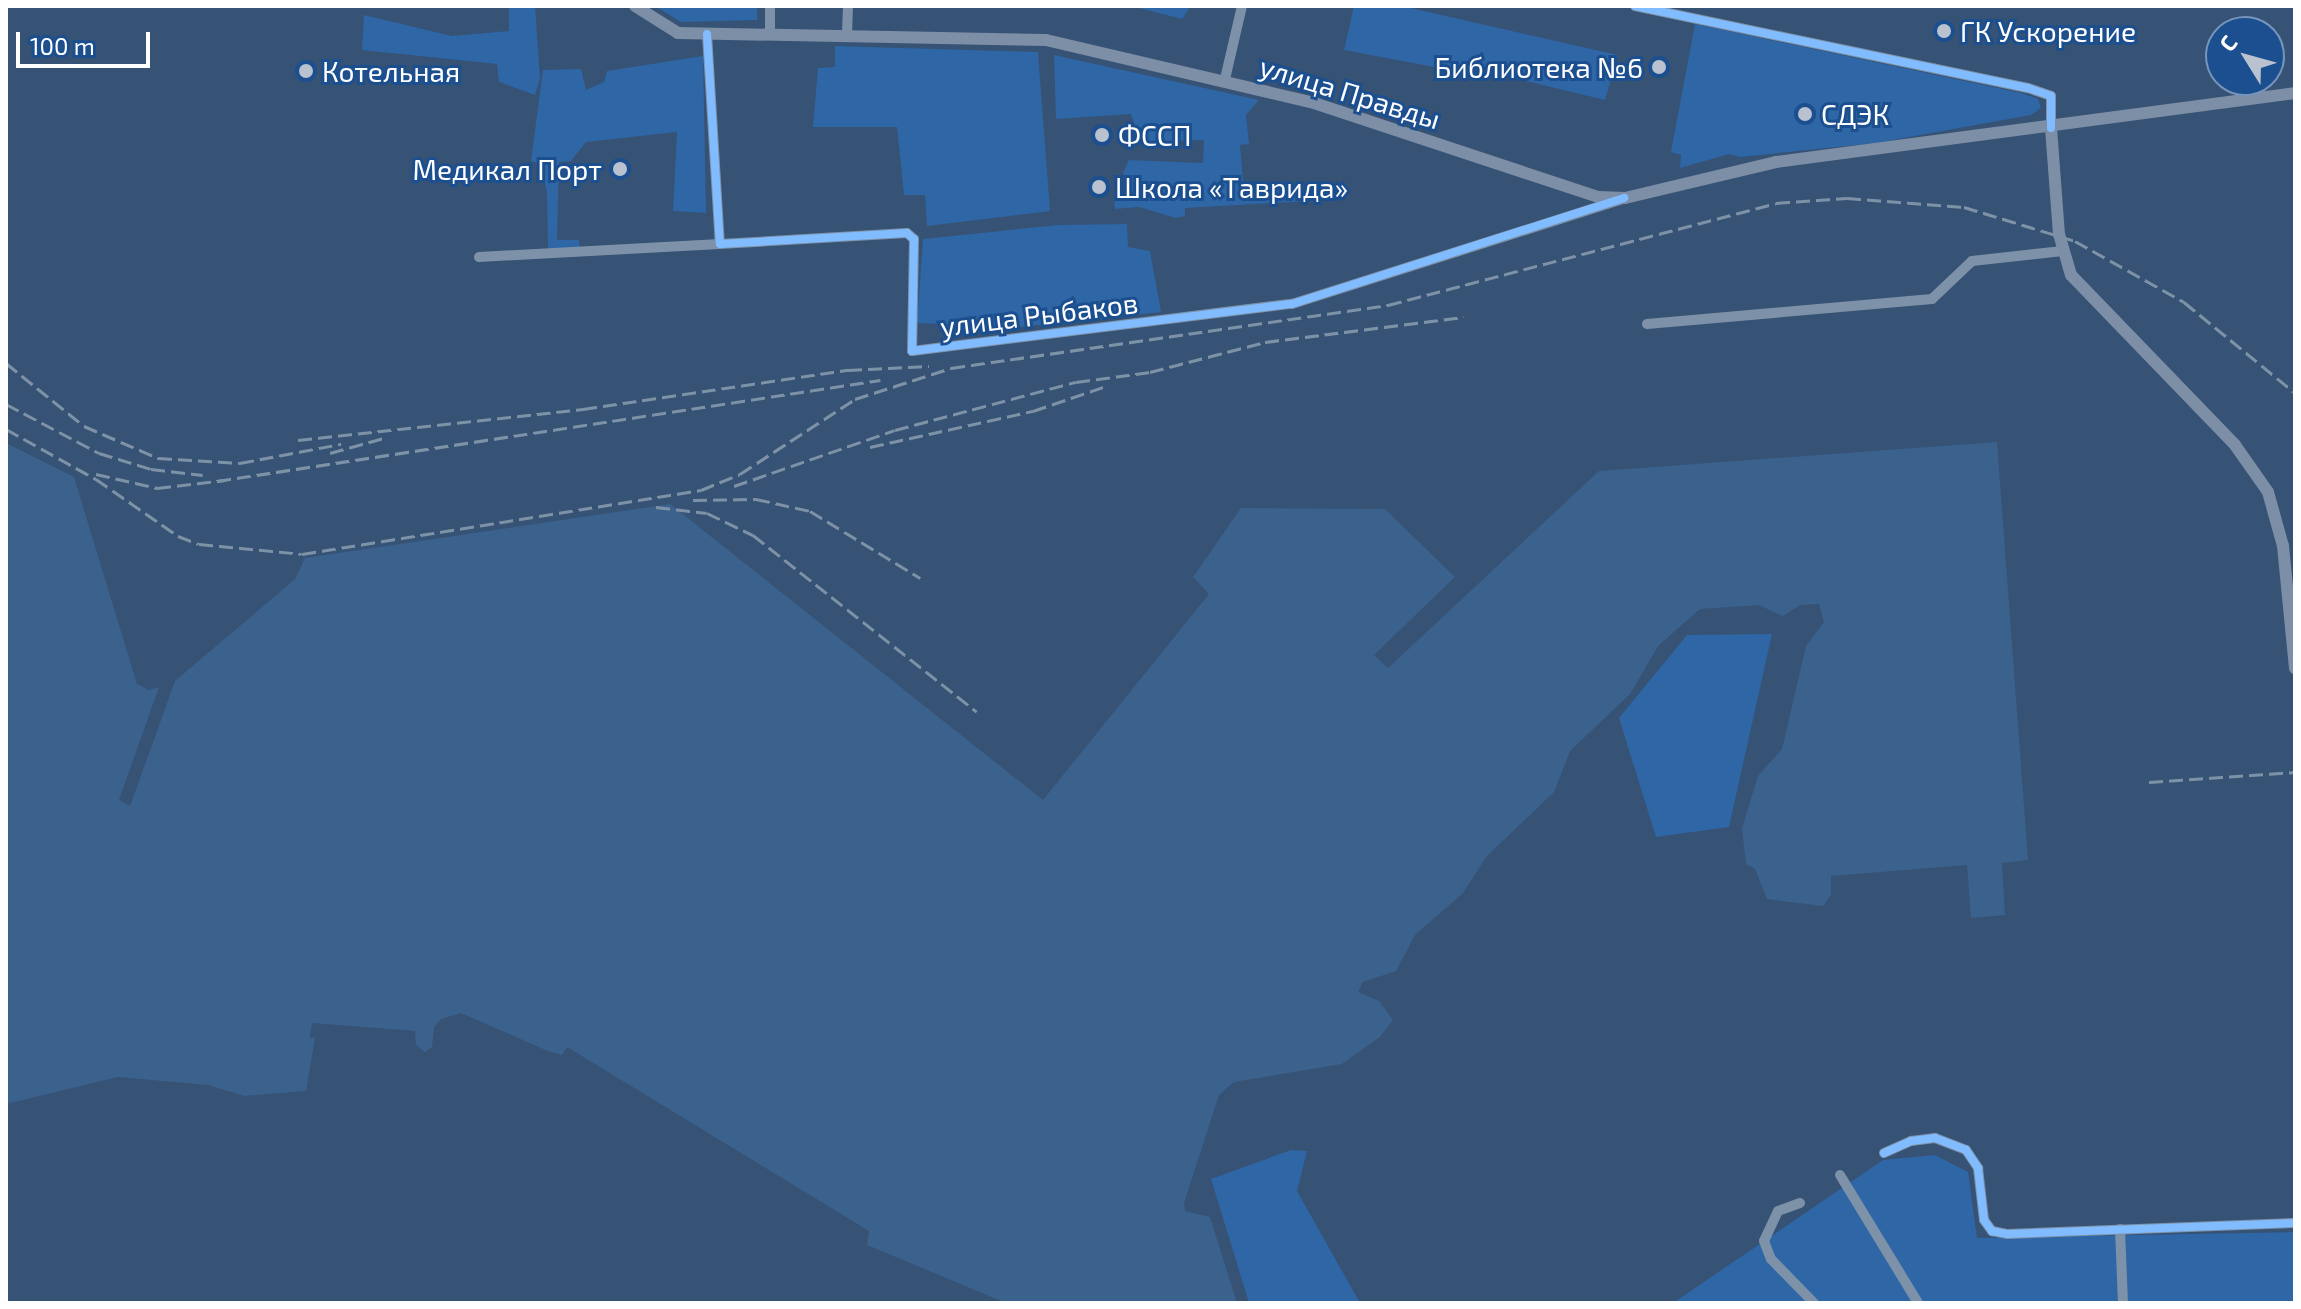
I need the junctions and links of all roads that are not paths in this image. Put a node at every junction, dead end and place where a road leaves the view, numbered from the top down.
1 (635, 6) edge
2 (770, 6) edge
3 (848, 6) edge
4 (1242, 6) edge
5 (1635, 6) edge
6 (1693, 6) edge
7 (1690, 19) junction
8 (770, 33) junction
9 (707, 34) junction
10 (847, 34) junction
11 (1225, 79) junction
12 (2295, 93) edge
13 (2051, 128) junction
14 (1625, 198) junction
15 (720, 244) junction
16 (2062, 251) junction
17 (479, 257) dead end
18 (1647, 324) dead end
19 (2295, 668) edge
20 (1884, 1153) dead end
21 (1840, 1175) dead end
22 (1800, 1203) dead end
23 (2295, 1223) edge
24 (2120, 1229) junction
25 (1814, 1303) edge
26 (1918, 1303) edge
27 (2123, 1303) edge

1 - 9 main road, улица Правды
2 - 8 street
3 - 10 street
4 - 11 street
5 - 7 street
6 - 7 street
7 - 13 street
8 - 9 main road, улица Правды
8 - 10 main road, улица Правды
9 - 15 street
10 - 11 main road, улица Правды
11 - 14 main road, улица Правды
12 - 13 main road, улица Правды
13 - 14 main road, улица Правды
13 - 16 main road
14 - 15 street, улица Рыбаков
15 - 17 street
16 - 18 street
16 - 19 main road
20 - 24 street
21 - 26 street
22 - 25 street
23 - 24 street
24 - 27 street

